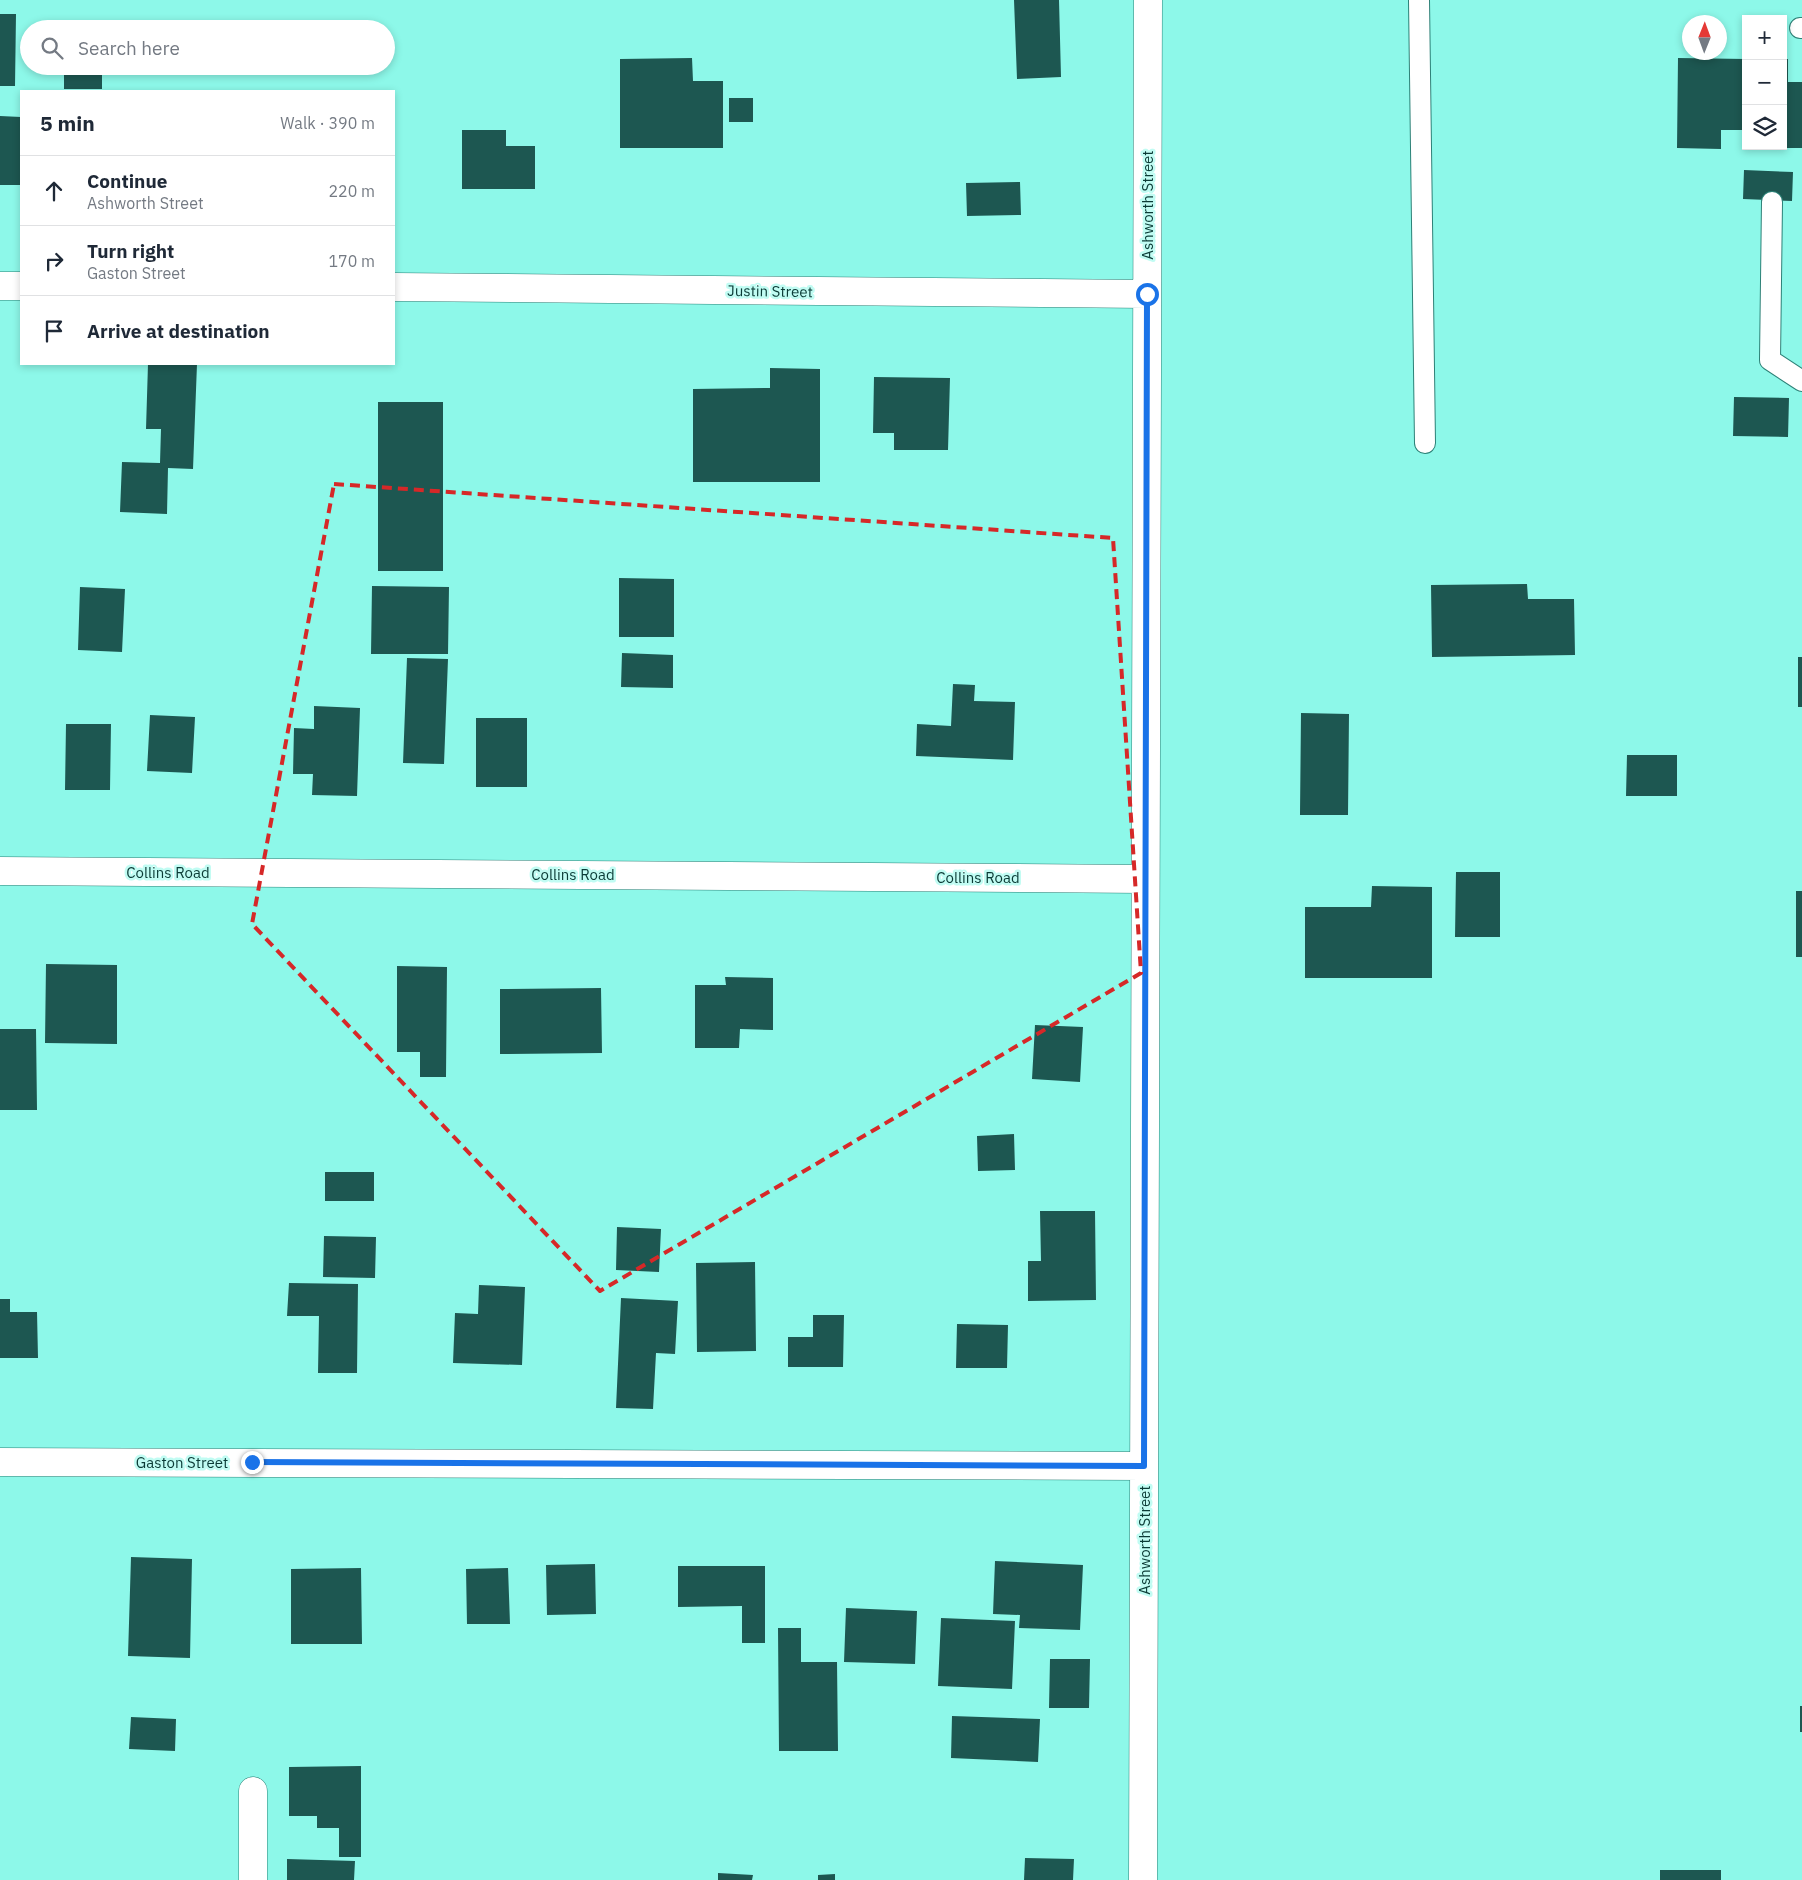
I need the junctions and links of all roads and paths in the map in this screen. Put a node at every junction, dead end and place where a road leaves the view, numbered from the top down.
1 (1148, 0) edge
2 (1419, 0) edge
3 (1772, 202) dead end
4 (0, 286) edge
5 (20, 286) edge
6 (395, 287) edge
7 (1147, 294) junction
8 (1802, 381) edge
9 (1424, 443) dead end
10 (0, 871) edge
11 (1145, 879) junction
12 (0, 1462) edge
13 (1144, 1466) junction
14 (253, 1791) dead end
15 (253, 1880) edge
16 (1143, 1880) edge

1 - 7 street, Ashworth Street
2 - 9 lane
3 - 8 lane
4 - 5 street
6 - 7 street, Justin Street
7 - 11 street, Ashworth Street
10 - 11 street, Collins Road
11 - 13 street, Ashworth Street
12 - 13 street, Gaston Street
13 - 16 street, Ashworth Street
14 - 15 street

